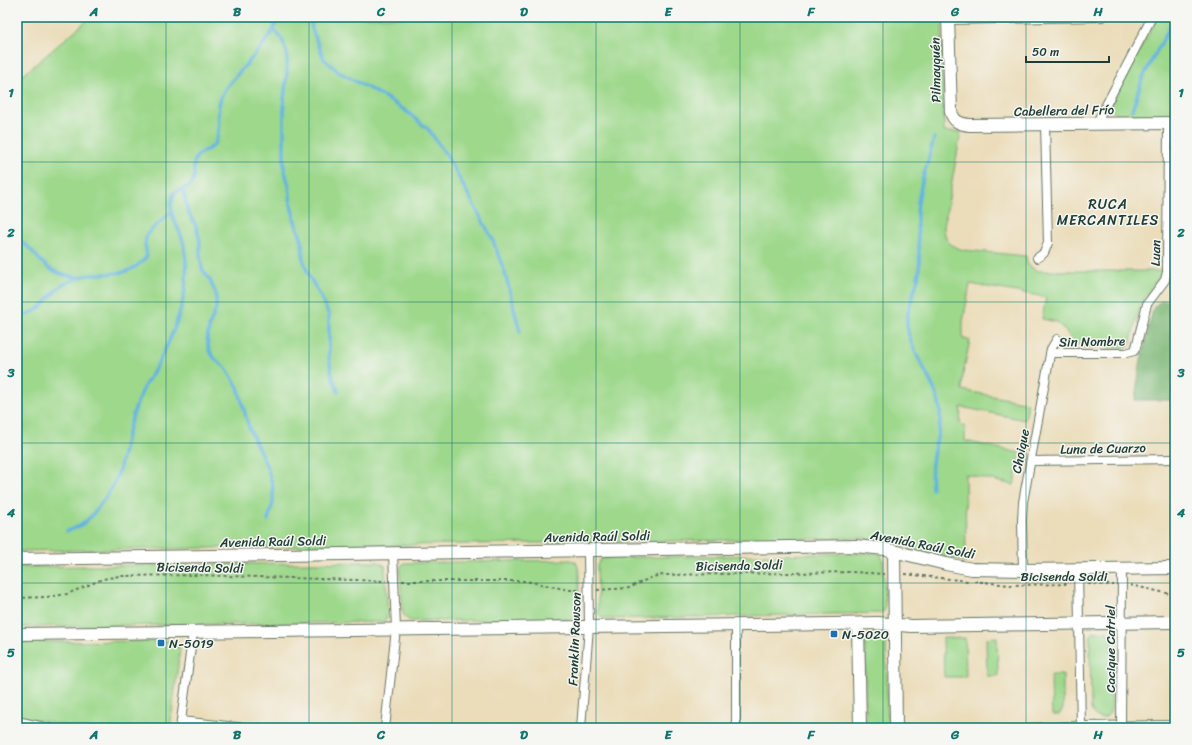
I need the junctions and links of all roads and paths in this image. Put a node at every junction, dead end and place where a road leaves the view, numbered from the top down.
1 (1102, 17) edge
2 (1152, 17) edge
3 (1047, 18) edge
4 (948, 19) edge
5 (955, 121) joint
6 (1171, 123) edge
7 (1045, 124) junction
8 (1096, 124) junction
9 (1037, 258) dead end
10 (1057, 338) dead end
11 (1134, 351) joint
12 (1050, 353) junction
13 (1175, 459) edge
14 (1031, 461) junction
15 (588, 550) junction
16 (894, 551) junction
17 (393, 553) junction
18 (17, 559) edge
19 (1175, 568) edge
20 (1023, 570) junction
21 (1078, 570) junction
22 (1122, 570) junction
23 (884, 574) dead end
24 (904, 574) dead end
25 (386, 581) dead end
26 (401, 581) dead end
27 (1079, 584) junction
28 (1122, 585) junction
29 (579, 590) dead end
30 (598, 590) dead end
31 (1175, 595) edge
32 (17, 598) edge
33 (1175, 622) edge
34 (1122, 623) junction
35 (858, 624) junction
36 (1080, 624) junction
37 (736, 625) junction
38 (896, 625) junction
39 (589, 627) junction
40 (396, 630) junction
41 (193, 632) junction
42 (17, 634) edge
43 (174, 641) dead end
44 (180, 649) dead end
45 (17, 721) edge
46 (180, 725) edge
47 (1175, 725) edge
48 (1081, 727) edge
49 (1121, 727) edge
50 (49, 728) edge
51 (246, 728) edge
52 (385, 728) edge
53 (581, 728) edge
54 (736, 728) edge
55 (860, 728) edge
56 (896, 728) edge
57 (1030, 728) edge

1 - 3 street
2 - 8 street
3 - 4 street
4 - 5 main road, Pilmayquén
5 - 7 main road, Cabellera del Frío
6 - 8 main road, Cabellera del Frío
6 - 11 street, Luan
7 - 8 main road, Cabellera del Frío
7 - 9 street
10 - 12 street, Choique
11 - 12 street, Sin Nombre
12 - 14 street, Choique
13 - 14 street, Luna de Cuarzo
14 - 20 street, Choique
15 - 16 main road, Avenida Raúl Soldi
15 - 17 main road, Avenida Raúl Soldi
15 - 39 street, Franklin Rawson
16 - 20 main road, Avenida Raúl Soldi
16 - 38 main road
17 - 18 main road, Avenida Raúl Soldi
17 - 40 street
19 - 22 main road, Avenida Raúl Soldi
20 - 21 main road, Avenida Raúl Soldi
21 - 22 main road, Avenida Raúl Soldi
21 - 27 street
22 - 28 street, Cacique Catriel
23 - 30 path, Bicisenda Soldi
24 - 27 path, Bicisenda Soldi
25 - 32 path, Bicisenda Soldi
26 - 29 path
27 - 28 path, Bicisenda Soldi
27 - 36 street
28 - 31 path, Bicisenda Soldi
28 - 34 street, Cacique Catriel
33 - 34 main road
34 - 36 main road
34 - 49 street, Cacique Catriel
35 - 37 main road
35 - 38 main road
35 - 55 main road
36 - 38 main road
36 - 48 street
37 - 39 main road
37 - 54 street
38 - 56 main road
39 - 40 main road
39 - 53 street, Franklin Rawson
40 - 41 main road
40 - 52 street
41 - 42 main road
41 - 46 street
43 - 44 path
45 - 50 street
46 - 51 street
47 - 49 street
48 - 49 street
48 - 57 street

